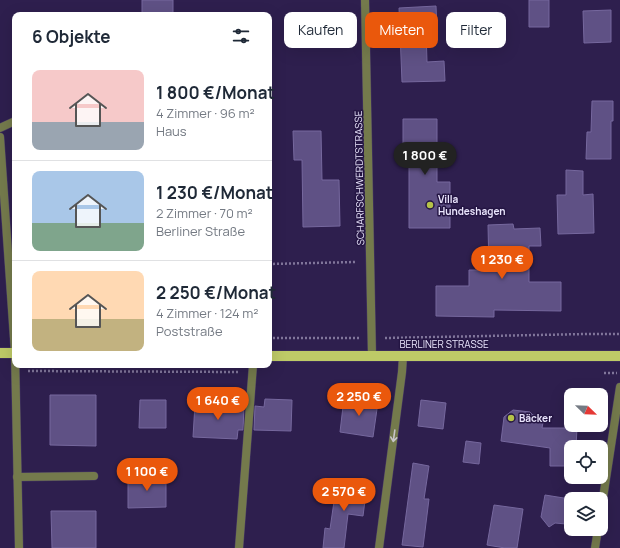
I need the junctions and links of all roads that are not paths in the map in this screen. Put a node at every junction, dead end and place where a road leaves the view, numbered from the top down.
1 (365, 0) edge
2 (12, 122) edge
3 (0, 128) edge
4 (0, 138) edge
5 (1, 155) edge
6 (12, 311) edge
7 (0, 353) edge
8 (12, 353) edge
9 (272, 356) edge
10 (372, 356) junction
11 (403, 356) junction
12 (620, 356) edge
13 (15, 368) edge
14 (253, 368) edge
15 (620, 387) edge
16 (94, 476) dead end
17 (17, 477) junction
18 (604, 492) edge
19 (597, 536) edge
20 (19, 548) edge
21 (239, 548) edge
22 (379, 548) edge
23 (595, 548) edge

1 - 10 street, SCHARFSCHWERDTSTRASSE
2 - 3 street
4 - 5 street
5 - 6 street
7 - 8 main road
9 - 10 main road, BERLINER STRASSE
10 - 11 main road, BERLINER STRASSE
11 - 12 main road, BERLINER STRASSE
11 -> 22 street
13 - 17 street
14 - 21 street
15 - 18 street
16 - 17 street
17 - 20 street
19 - 23 street

